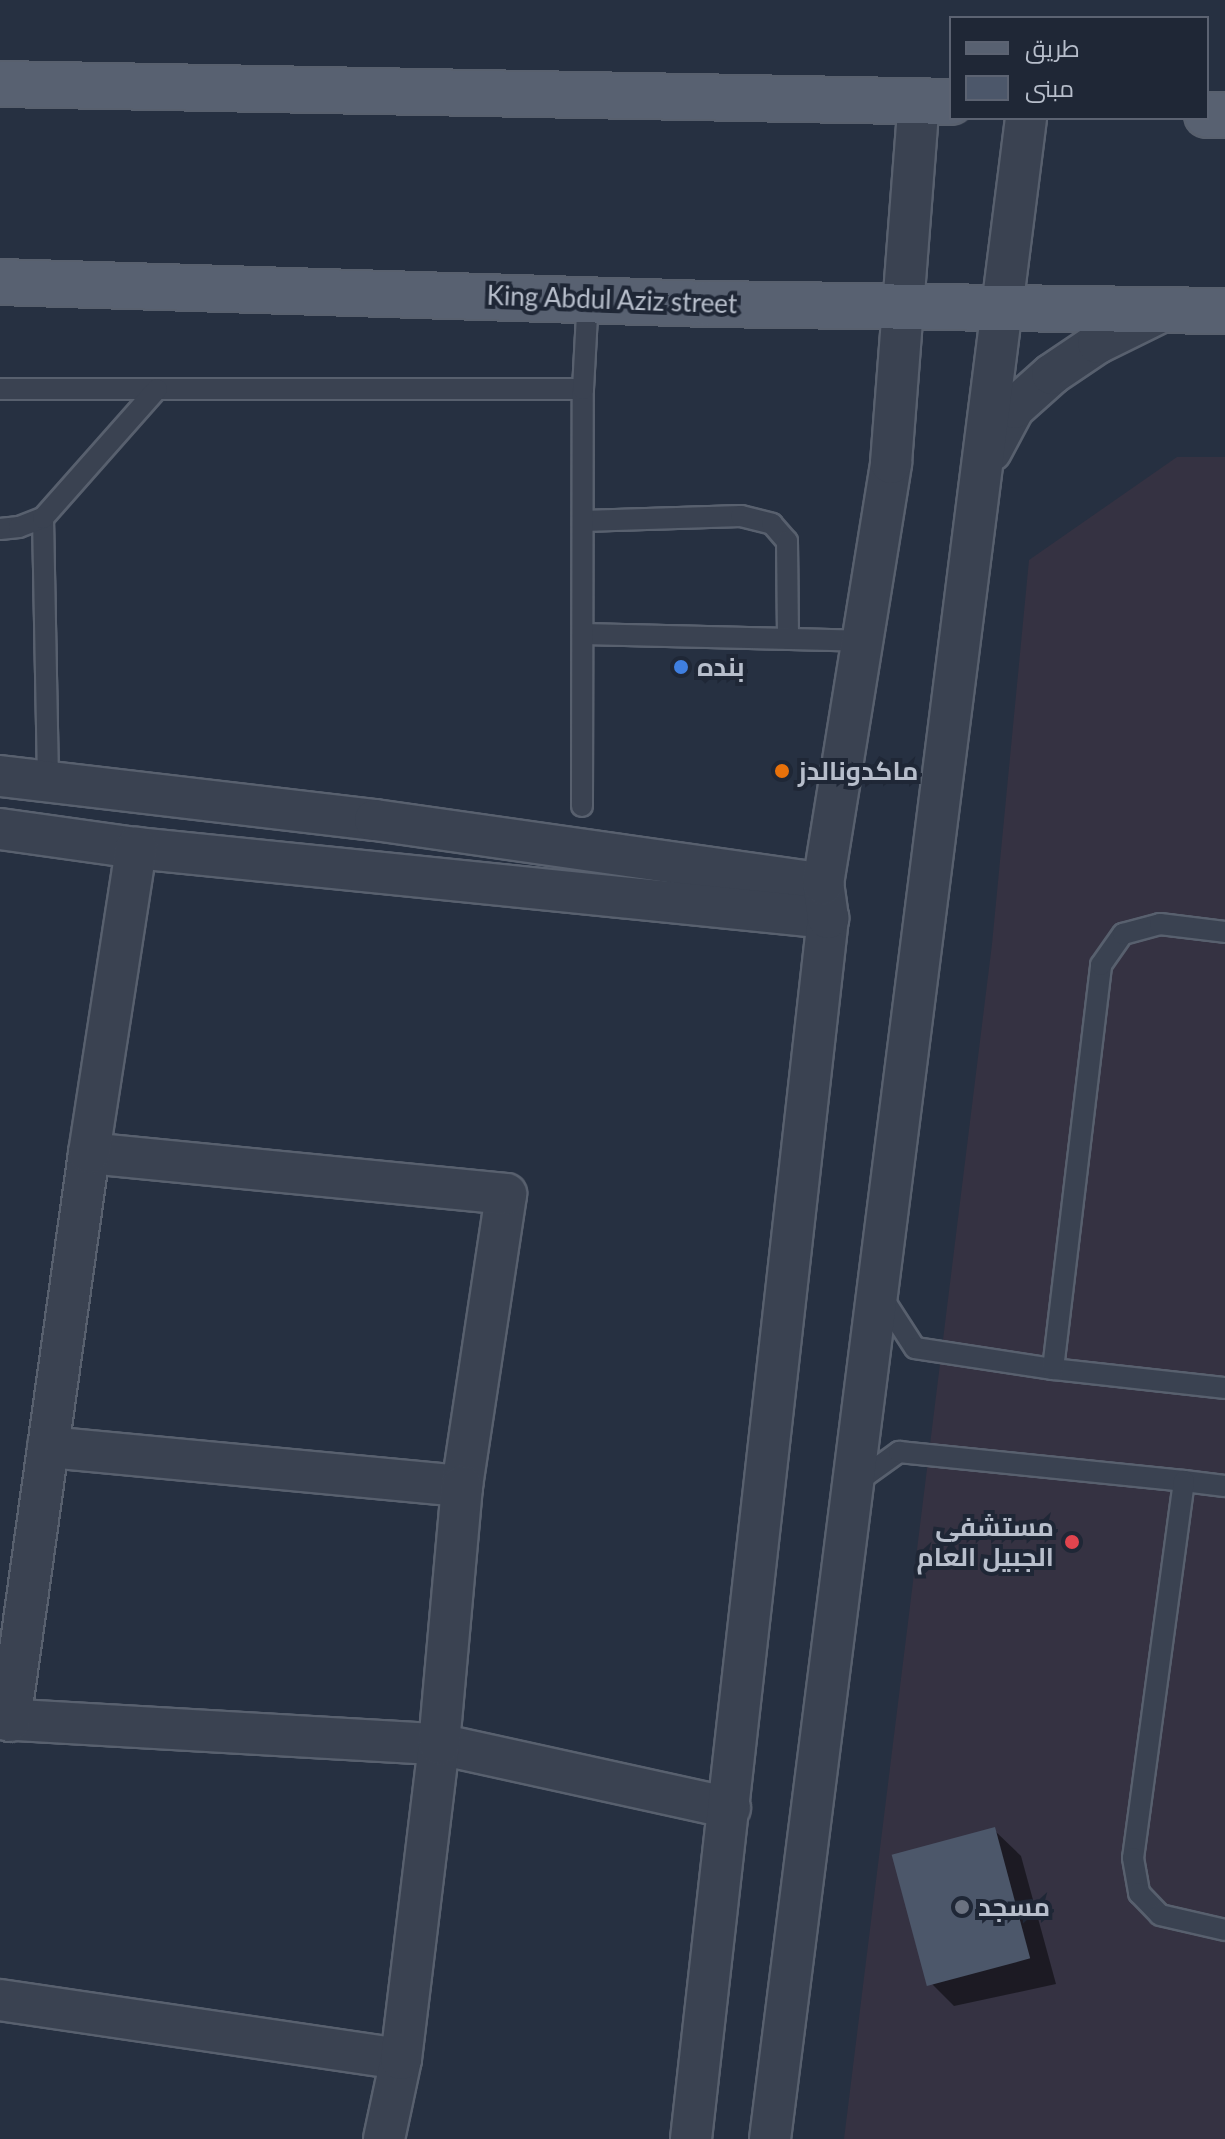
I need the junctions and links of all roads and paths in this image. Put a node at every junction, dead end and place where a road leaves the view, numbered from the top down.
1 (0, 84) edge
2 (935, 100) edge
3 (1026, 120) edge
4 (0, 282) edge
5 (588, 298) junction
6 (904, 307) junction
7 (1001, 308) junction
8 (1225, 311) edge
9 (1161, 312) junction
10 (0, 389) edge
11 (157, 389) junction
12 (583, 389) junction
13 (982, 468) junction
14 (43, 518) junction
15 (583, 521) junction
16 (0, 529) edge
17 (583, 634) junction
18 (788, 639) junction
19 (862, 641) junction
20 (0, 776) edge
21 (48, 781) junction
22 (582, 806) dead end
23 (0, 829) edge
24 (136, 848) junction
25 (826, 901) junction
26 (1225, 932) edge
27 (89, 1153) junction
28 (878, 1290) junction
29 (1053, 1369) junction
30 (1225, 1388) edge
31 (48, 1447) junction
32 (1184, 1481) junction
33 (853, 1485) junction
34 (462, 1486) junction
35 (1225, 1486) edge
36 (5, 1720) edge
37 (439, 1744) junction
38 (730, 1808) junction
39 (1225, 1930) edge
40 (0, 2000) edge
41 (401, 2059) junction
42 (384, 2139) edge
43 (691, 2139) edge
44 (770, 2139) edge

1 - 2 main road
2 - 6 street
3 - 7 street
4 - 5 main road, King Abdul Aziz street
5 - 6 main road, King Abdul Aziz street
5 - 12 lane
6 - 7 main road, King Abdul Aziz street
6 - 19 street
7 - 9 main road, King Abdul Aziz street
7 - 13 street
8 - 9 main road, King Abdul Aziz street
9 - 13 street
10 - 11 lane
11 - 12 lane
11 - 14 lane
12 - 15 lane
13 - 28 street
14 - 16 lane
14 - 21 lane
15 - 17 lane
15 - 18 lane
17 - 18 lane
17 - 22 lane
18 - 19 lane
19 - 25 street
20 - 21 street
21 - 25 street
23 - 24 street
24 - 25 street
24 - 27 street
25 - 38 street
26 - 29 lane
27 - 31 street
27 - 34 street
28 - 29 lane
28 - 33 street
29 - 30 lane
31 - 34 street
31 - 36 street
32 - 33 lane
32 - 35 lane
32 - 39 lane
33 - 44 street
34 - 37 street
36 - 37 street
37 - 38 street
37 - 41 street
38 - 43 street
40 - 41 street
41 - 42 street

